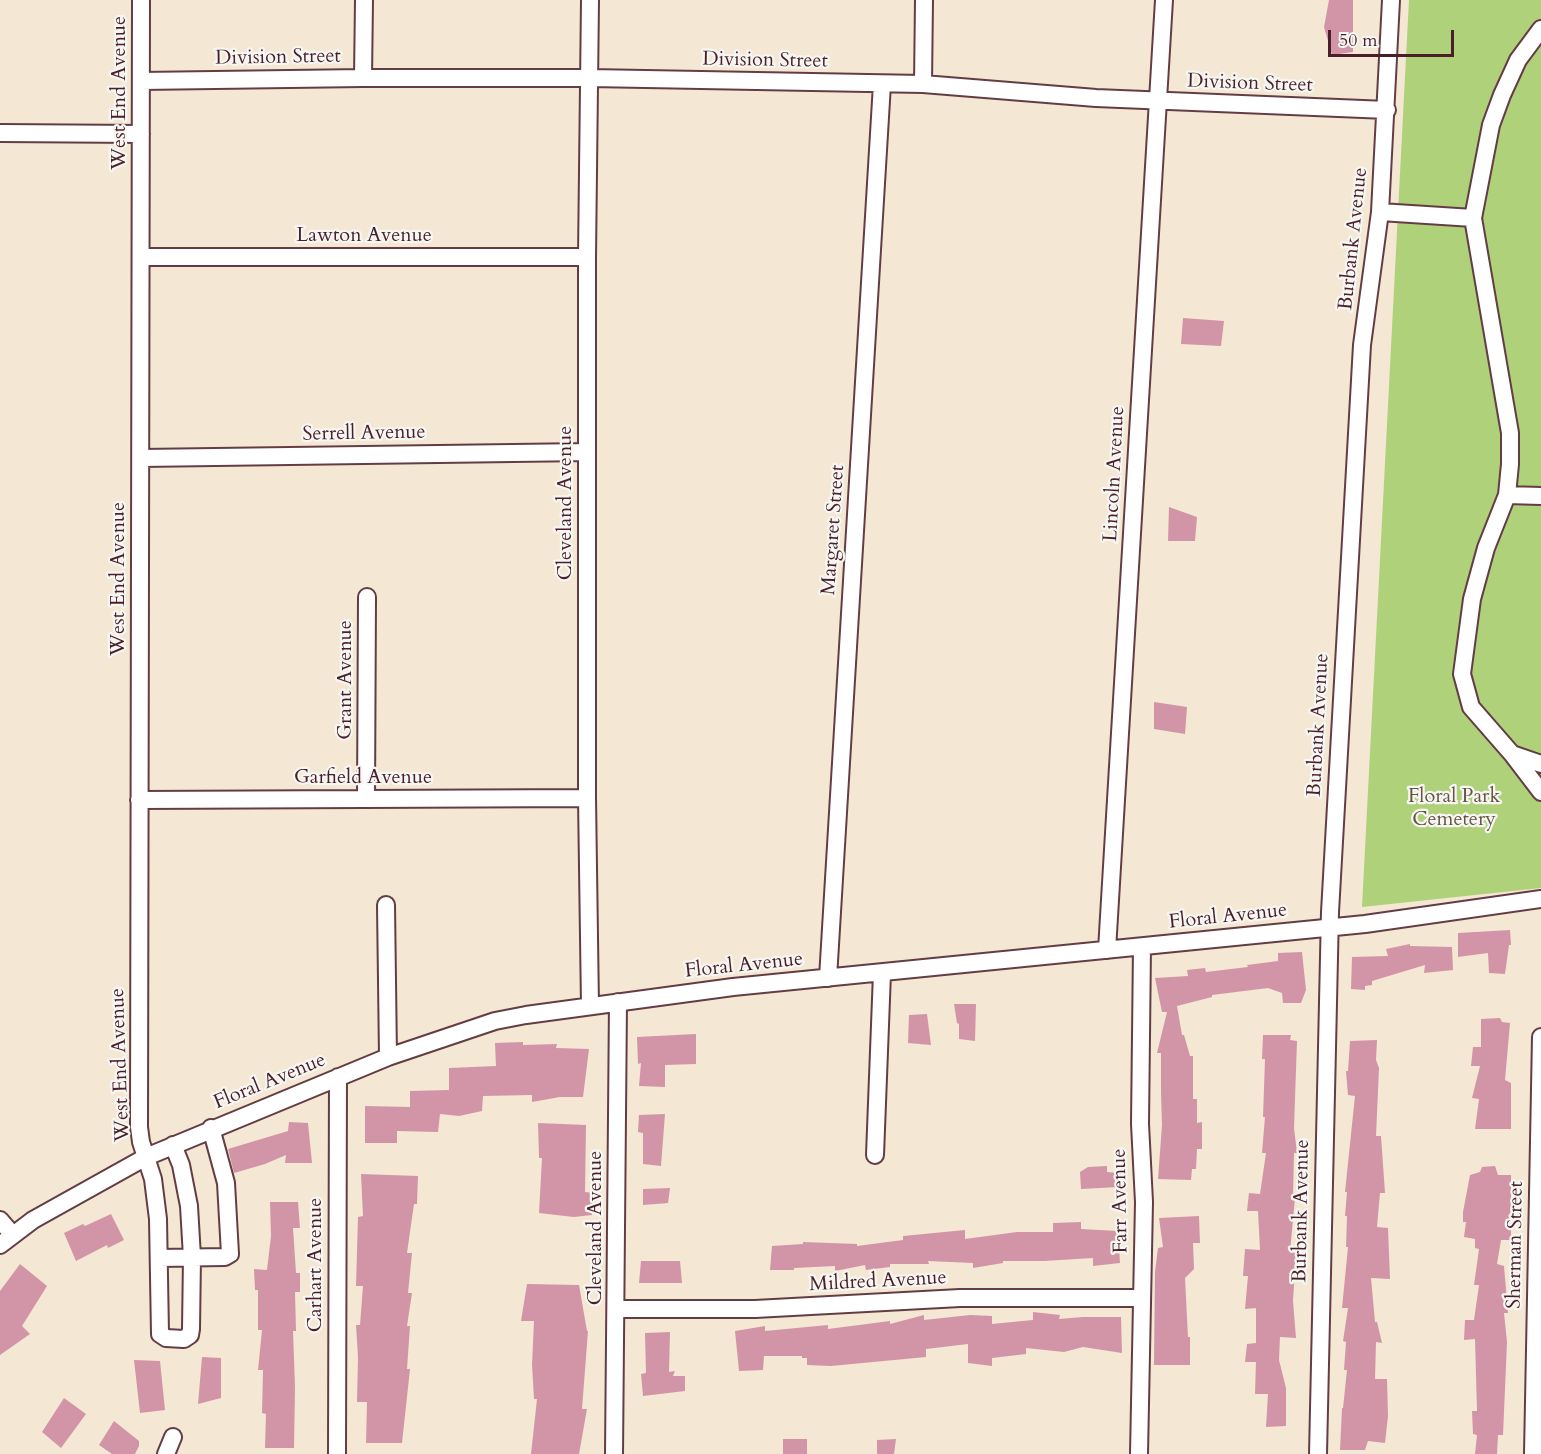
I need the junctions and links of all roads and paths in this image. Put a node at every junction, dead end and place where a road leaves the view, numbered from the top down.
1 (141, 0) edge
2 (364, 0) edge
3 (590, 0) edge
4 (924, 0) edge
5 (1164, 0) edge
6 (1391, 0) edge
7 (1541, 29) edge
8 (363, 78) junction
9 (590, 78) junction
10 (141, 81) junction
11 (882, 84) junction
12 (923, 84) junction
13 (1158, 101) junction
14 (1387, 110) junction
15 (0, 134) edge
16 (141, 134) junction
17 (1380, 212) junction
18 (1473, 218) junction
19 (141, 257) junction
20 (587, 257) junction
21 (587, 452) junction
22 (141, 458) junction
23 (1507, 495) junction
24 (1541, 496) edge
25 (367, 597) dead end
26 (1512, 754) junction
27 (1541, 765) edge
28 (1541, 792) edge
29 (587, 798) junction
30 (366, 799) junction
31 (139, 800) junction
32 (1541, 899) edge
33 (386, 905) dead end
34 (1329, 928) junction
35 (1142, 947) junction
36 (1107, 950) junction
37 (882, 973) junction
38 (828, 978) junction
39 (618, 1002) junction
40 (590, 1006) junction
41 (1541, 1037) edge
42 (388, 1057) junction
43 (338, 1077) junction
44 (211, 1128) junction
45 (173, 1145) junction
46 (874, 1155) dead end
47 (146, 1157) junction
48 (0, 1220) edge
49 (6, 1239) edge
50 (192, 1257) junction
51 (159, 1258) junction
52 (1142, 1298) junction
53 (616, 1309) junction
54 (173, 1437) dead end
55 (1536, 1447) edge
56 (166, 1454) edge
57 (337, 1454) edge
58 (614, 1454) edge
59 (1139, 1454) edge
60 (1318, 1454) edge

1 - 10 street, West End Avenue
2 - 8 street
3 - 9 street, Cleveland Avenue
4 - 12 street
5 - 13 street, Lincoln Avenue
6 - 14 street, Burbank Avenue
7 - 18 street
8 - 9 street, Division Street
8 - 10 street, Division Street
9 - 11 street, Division Street
9 - 20 street, Cleveland Avenue
10 - 16 street, West End Avenue
11 - 12 street, Division Street
11 - 38 street, Margaret Street
12 - 13 street, Division Street
13 - 14 street, Division Street
13 - 36 street, Lincoln Avenue
14 - 17 street, Burbank Avenue
15 - 16 street
16 - 19 street, West End Avenue
17 - 18 street
17 - 34 street, Burbank Avenue
18 - 23 street
19 - 20 street, Lawton Avenue
19 - 22 street, West End Avenue
20 - 21 street, Cleveland Avenue
21 - 22 street, Serrell Avenue
21 - 29 street, Cleveland Avenue
22 - 31 street, West End Avenue
23 - 24 street
23 - 26 street
25 - 30 street, Grant Avenue
26 - 27 street
26 - 28 street
29 - 30 street, Garfield Avenue
29 - 40 street, Cleveland Avenue
30 - 31 street, Garfield Avenue
31 - 47 street, West End Avenue
32 - 34 street, Floral Avenue
33 - 42 street
34 - 35 street, Floral Avenue
34 - 60 street, Burbank Avenue
35 - 36 street, Floral Avenue
35 - 52 street, Farr Avenue
36 - 37 street, Floral Avenue
37 - 38 street, Floral Avenue
37 - 46 street
38 - 39 street, Floral Avenue
39 - 40 street, Floral Avenue
39 - 53 street, Cleveland Avenue
40 - 42 street, Floral Avenue
41 - 55 street, Sherman Street
42 - 43 street, Floral Avenue
43 - 44 street, Floral Avenue
43 - 57 street, Carhart Avenue
44 - 45 street, Floral Avenue
44 - 50 street
45 - 47 street, Floral Avenue
45 - 50 street
47 - 49 street, Floral Avenue
47 - 51 street, West End Avenue
48 - 49 street
50 - 51 street
50 - 51 street, West End Avenue
52 - 53 street, Mildred Avenue
52 - 59 street, Farr Avenue
53 - 58 street, Cleveland Avenue
54 - 56 street

